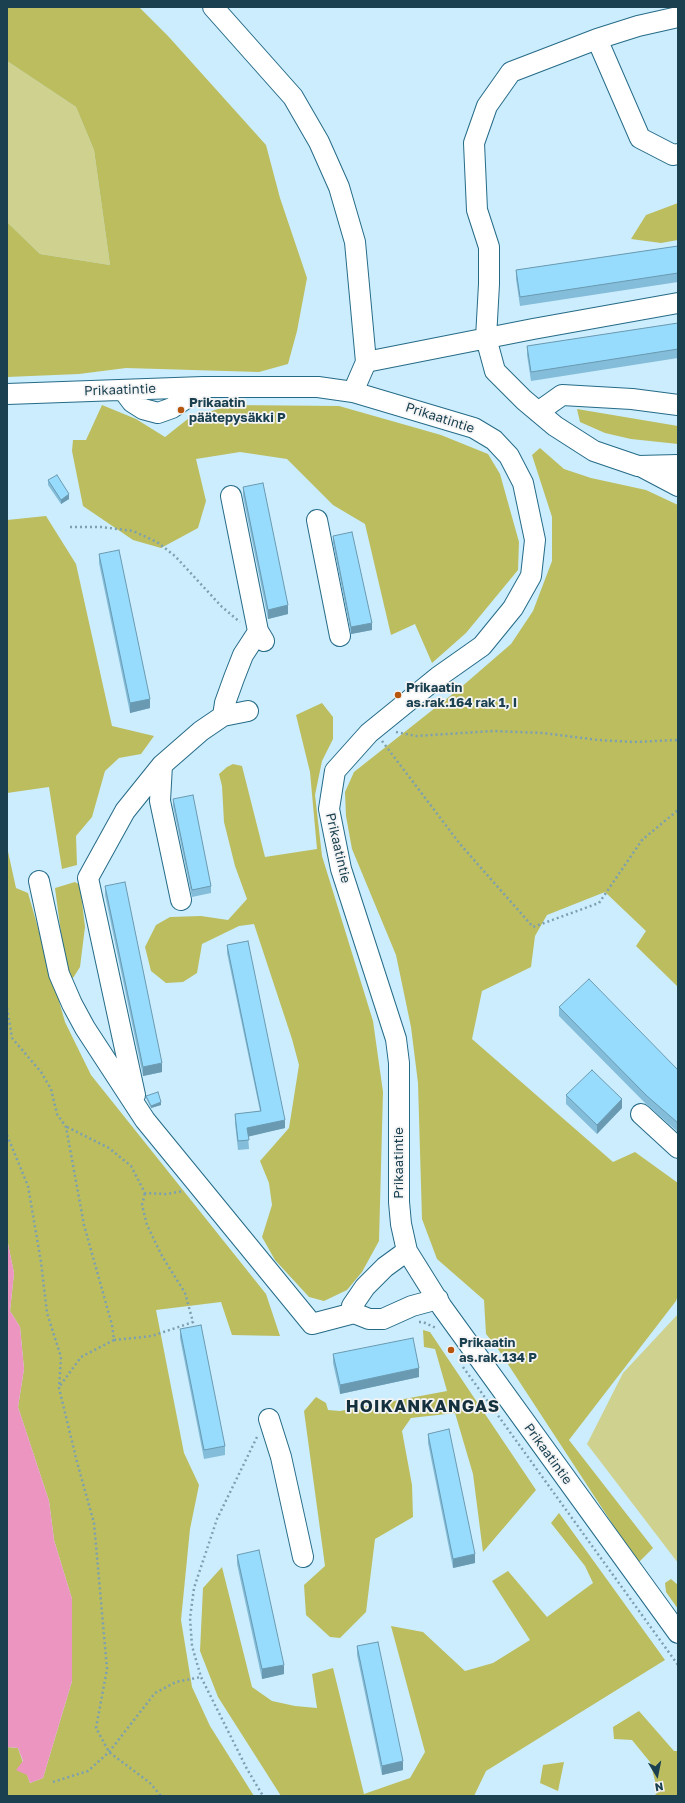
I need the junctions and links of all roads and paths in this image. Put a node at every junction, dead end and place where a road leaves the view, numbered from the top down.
1 (212, 7) edge
2 (671, 14) edge
3 (598, 39) junction
4 (678, 154) edge
5 (678, 303) edge
6 (486, 338) junction
7 (366, 362) junction
8 (353, 392) junction
9 (7, 394) edge
10 (678, 405) edge
11 (538, 412) junction
12 (638, 466) junction
13 (678, 466) edge
14 (678, 486) edge
15 (231, 496) dead end
16 (317, 520) dead end
17 (70, 527) dead end
18 (340, 636) dead end
19 (260, 638) junction
20 (248, 711) dead end
21 (223, 716) junction
22 (374, 730) junction
23 (678, 740) edge
24 (162, 765) junction
25 (678, 810) edge
26 (39, 880) dead end
27 (181, 900) dead end
28 (7, 1008) edge
29 (138, 1109) junction
30 (641, 1114) dead end
31 (66, 1127) junction
32 (7, 1135) edge
33 (678, 1148) edge
34 (200, 1188) junction
35 (145, 1193) junction
36 (407, 1251) junction
37 (438, 1299) junction
38 (354, 1312) junction
39 (417, 1321) dead end
40 (439, 1332) dead end
41 (114, 1340) junction
42 (460, 1363) dead end
43 (59, 1388) junction
44 (269, 1419) joint
45 (303, 1558) dead end
46 (678, 1633) edge
47 (678, 1665) edge
48 (201, 1677) junction
49 (108, 1752) junction
50 (53, 1782) dead end
51 (161, 1796) edge
52 (264, 1796) edge

1 - 7 street
2 - 3 street
3 - 4 street
3 - 6 street
5 - 6 street
6 - 7 street
6 - 11 street
7 - 8 street
8 - 9 street, Prikaatintie
8 - 22 street, Prikaatintie
10 - 11 street
11 - 12 street
12 - 13 street
12 - 14 street
15 - 19 street
16 - 18 street
17 - 19 path
19 - 21 street
20 - 21 street
21 - 24 street
22 - 23 path
22 - 25 path
22 - 36 street, Prikaatintie
24 - 27 street
24 - 29 street
26 - 29 street
28 - 31 path
29 - 34 street
30 - 33 street
31 - 35 path
31 - 41 path
32 - 43 path
34 - 35 path
34 - 38 street
35 - 41 path
36 - 37 street, Prikaatintie
36 - 38 street
37 - 38 street
37 - 46 street, Prikaatintie
39 - 40 path
41 - 43 path
42 - 47 path
43 - 49 path
44 - 45 street
44 - 48 path
48 - 49 path
48 - 52 path
49 - 50 path
49 - 51 path

